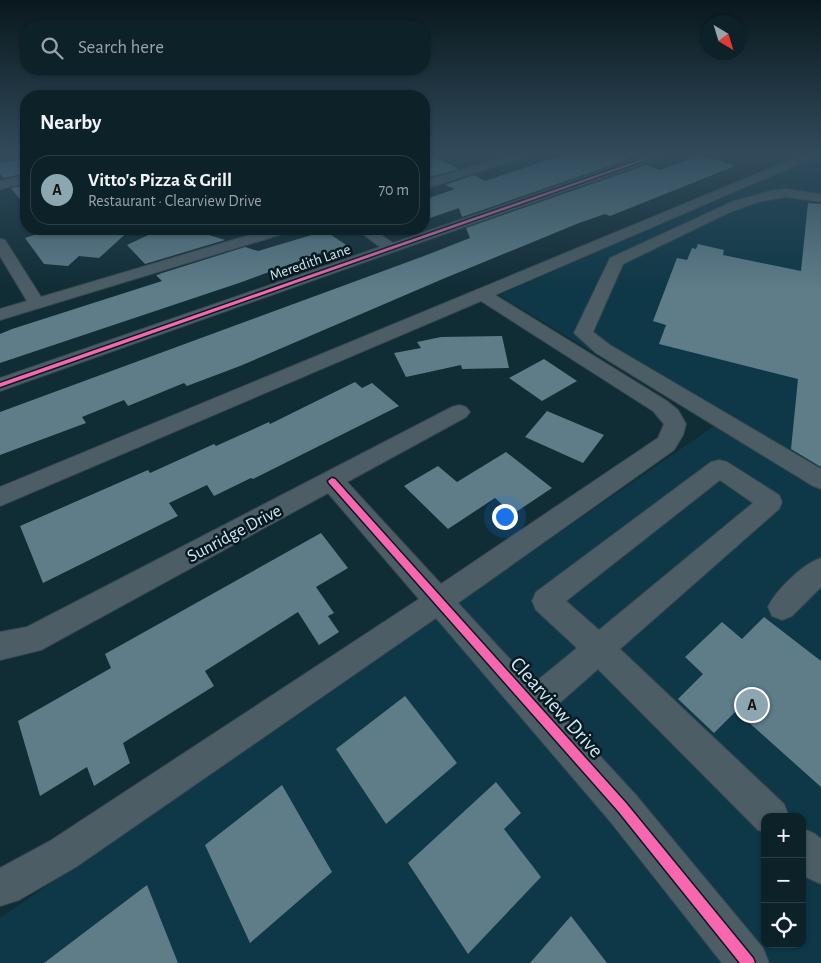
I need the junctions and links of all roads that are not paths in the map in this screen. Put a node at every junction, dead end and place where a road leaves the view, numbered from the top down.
1 (529, 200) edge
2 (703, 200) edge
3 (746, 200) edge
4 (430, 234) edge
5 (244, 235) edge
6 (372, 235) edge
7 (428, 235) edge
8 (0, 242) edge
9 (391, 248) junction
10 (482, 294) junction
11 (37, 304) junction
12 (0, 315) edge
13 (0, 385) edge
14 (459, 412) dead end
15 (821, 480) edge
16 (332, 481) junction
17 (0, 497) edge
18 (821, 569) edge
19 (439, 601) junction
20 (782, 607) dead end
21 (598, 649) junction
22 (2, 650) edge
23 (532, 706) junction
24 (767, 813) edge
25 (806, 851) edge
26 (821, 865) edge
27 (0, 887) edge
28 (748, 963) edge

1 - 4 street, Meredith Lane
2 - 10 street
3 - 15 street
5 - 11 street
6 - 9 street
7 - 9 street, Meredith Lane
8 - 11 street
9 - 13 street, Meredith Lane
10 - 17 street
10 - 19 street
11 - 12 street
14 - 16 street, Sunridge Drive
16 - 19 street, Clearview Drive
16 - 22 street, Sunridge Drive
18 - 20 street
19 - 23 street, Clearview Drive
19 - 27 street
21 - 21 street
21 - 23 street
21 - 24 street
23 - 28 street, Clearview Drive
25 - 26 street

